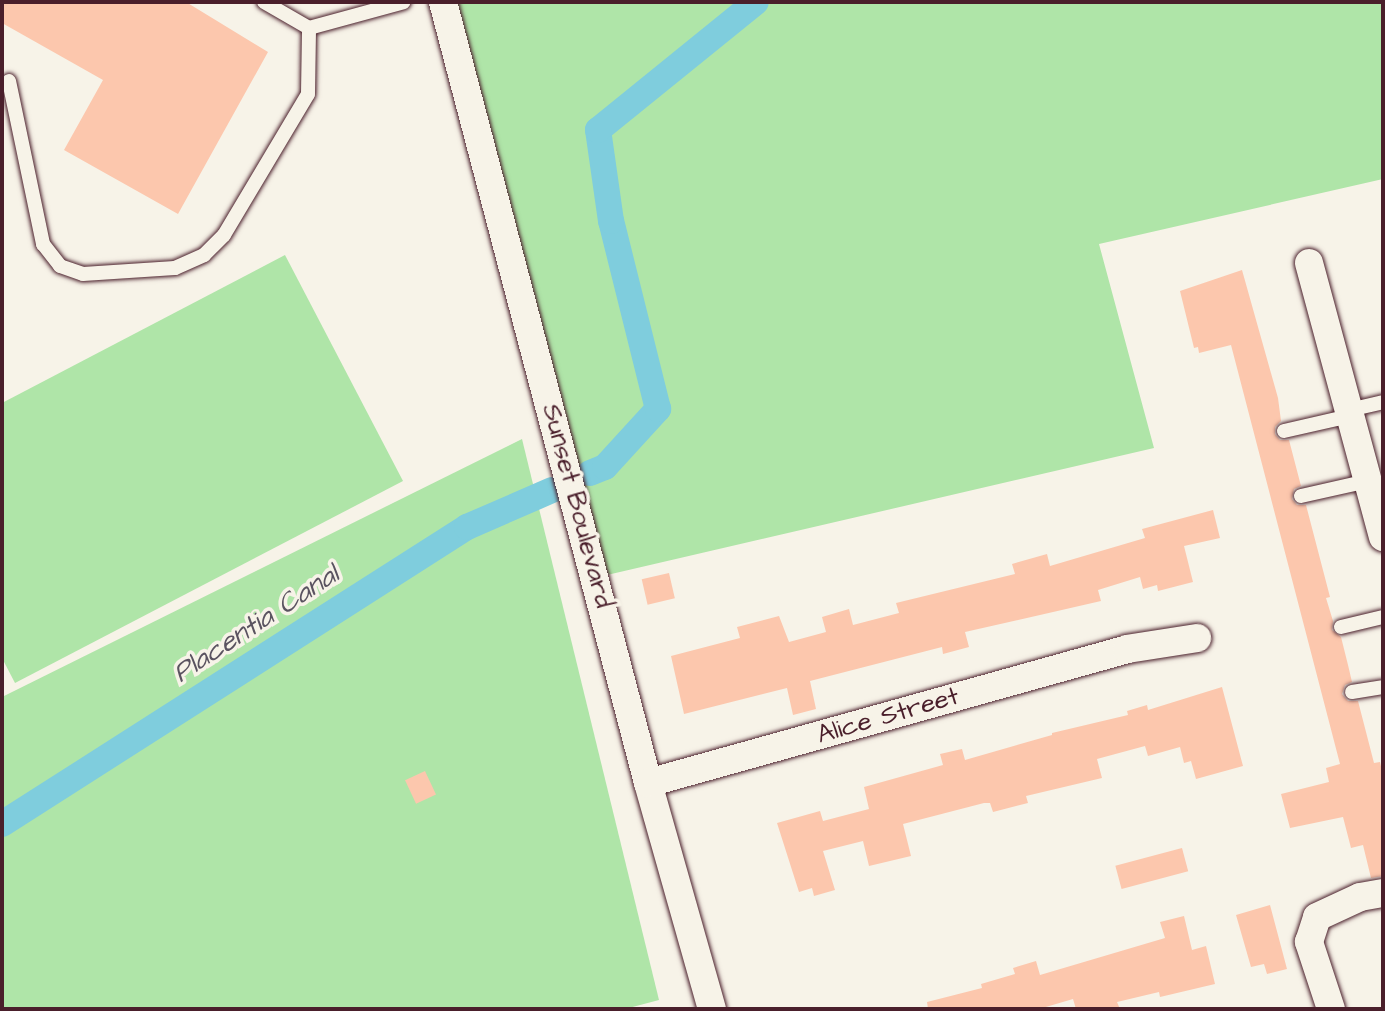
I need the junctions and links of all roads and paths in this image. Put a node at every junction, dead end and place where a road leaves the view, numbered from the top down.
1 (264, 2) edge
2 (404, 2) edge
3 (443, 2) edge
4 (309, 28) junction
5 (9, 81) dead end
6 (1309, 263) dead end
7 (1383, 402) edge
8 (1350, 413) junction
9 (1284, 431) dead end
10 (1372, 477) edge
11 (1301, 496) dead end
12 (1383, 537) edge
13 (1383, 617) edge
14 (1341, 627) dead end
15 (1197, 638) dead end
16 (1383, 687) edge
17 (1352, 692) dead end
18 (648, 783) junction
19 (1383, 893) edge
20 (712, 1009) edge
21 (1331, 1009) edge

1 - 4 lane
2 - 4 lane
3 - 18 street, Sunset Boulevard
4 - 5 lane
6 - 8 street
7 - 8 lane
8 - 9 lane
8 - 10 street
10 - 11 lane
10 - 12 street
13 - 14 lane
15 - 18 street, Alice Street
16 - 17 lane
18 - 20 street, Sunset Boulevard
19 - 21 street

